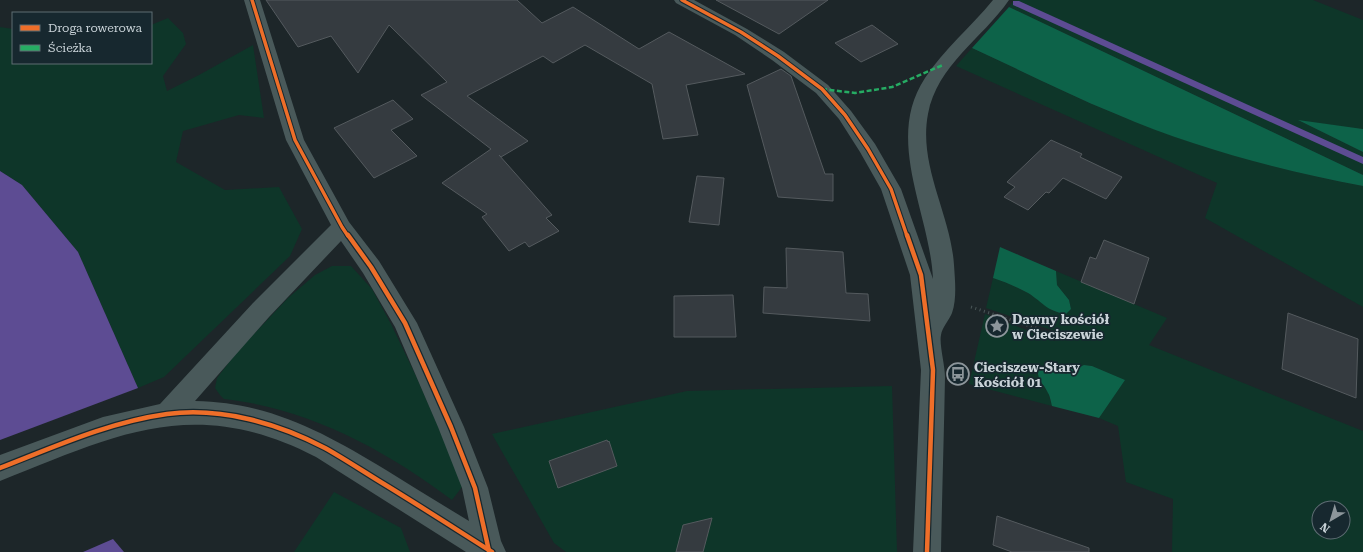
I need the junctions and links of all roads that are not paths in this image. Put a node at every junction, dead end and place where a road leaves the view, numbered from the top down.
1 (252, 0) edge
2 (682, 0) edge
3 (1000, 0) edge
4 (342, 227) junction
5 (930, 333) junction
6 (168, 413) junction
7 (0, 468) edge
8 (491, 551) edge
9 (927, 552) edge

1 - 4 street
2 - 5 street
3 - 5 street
4 - 6 street
4 - 8 street
5 - 9 street
6 - 7 street
6 - 8 street

